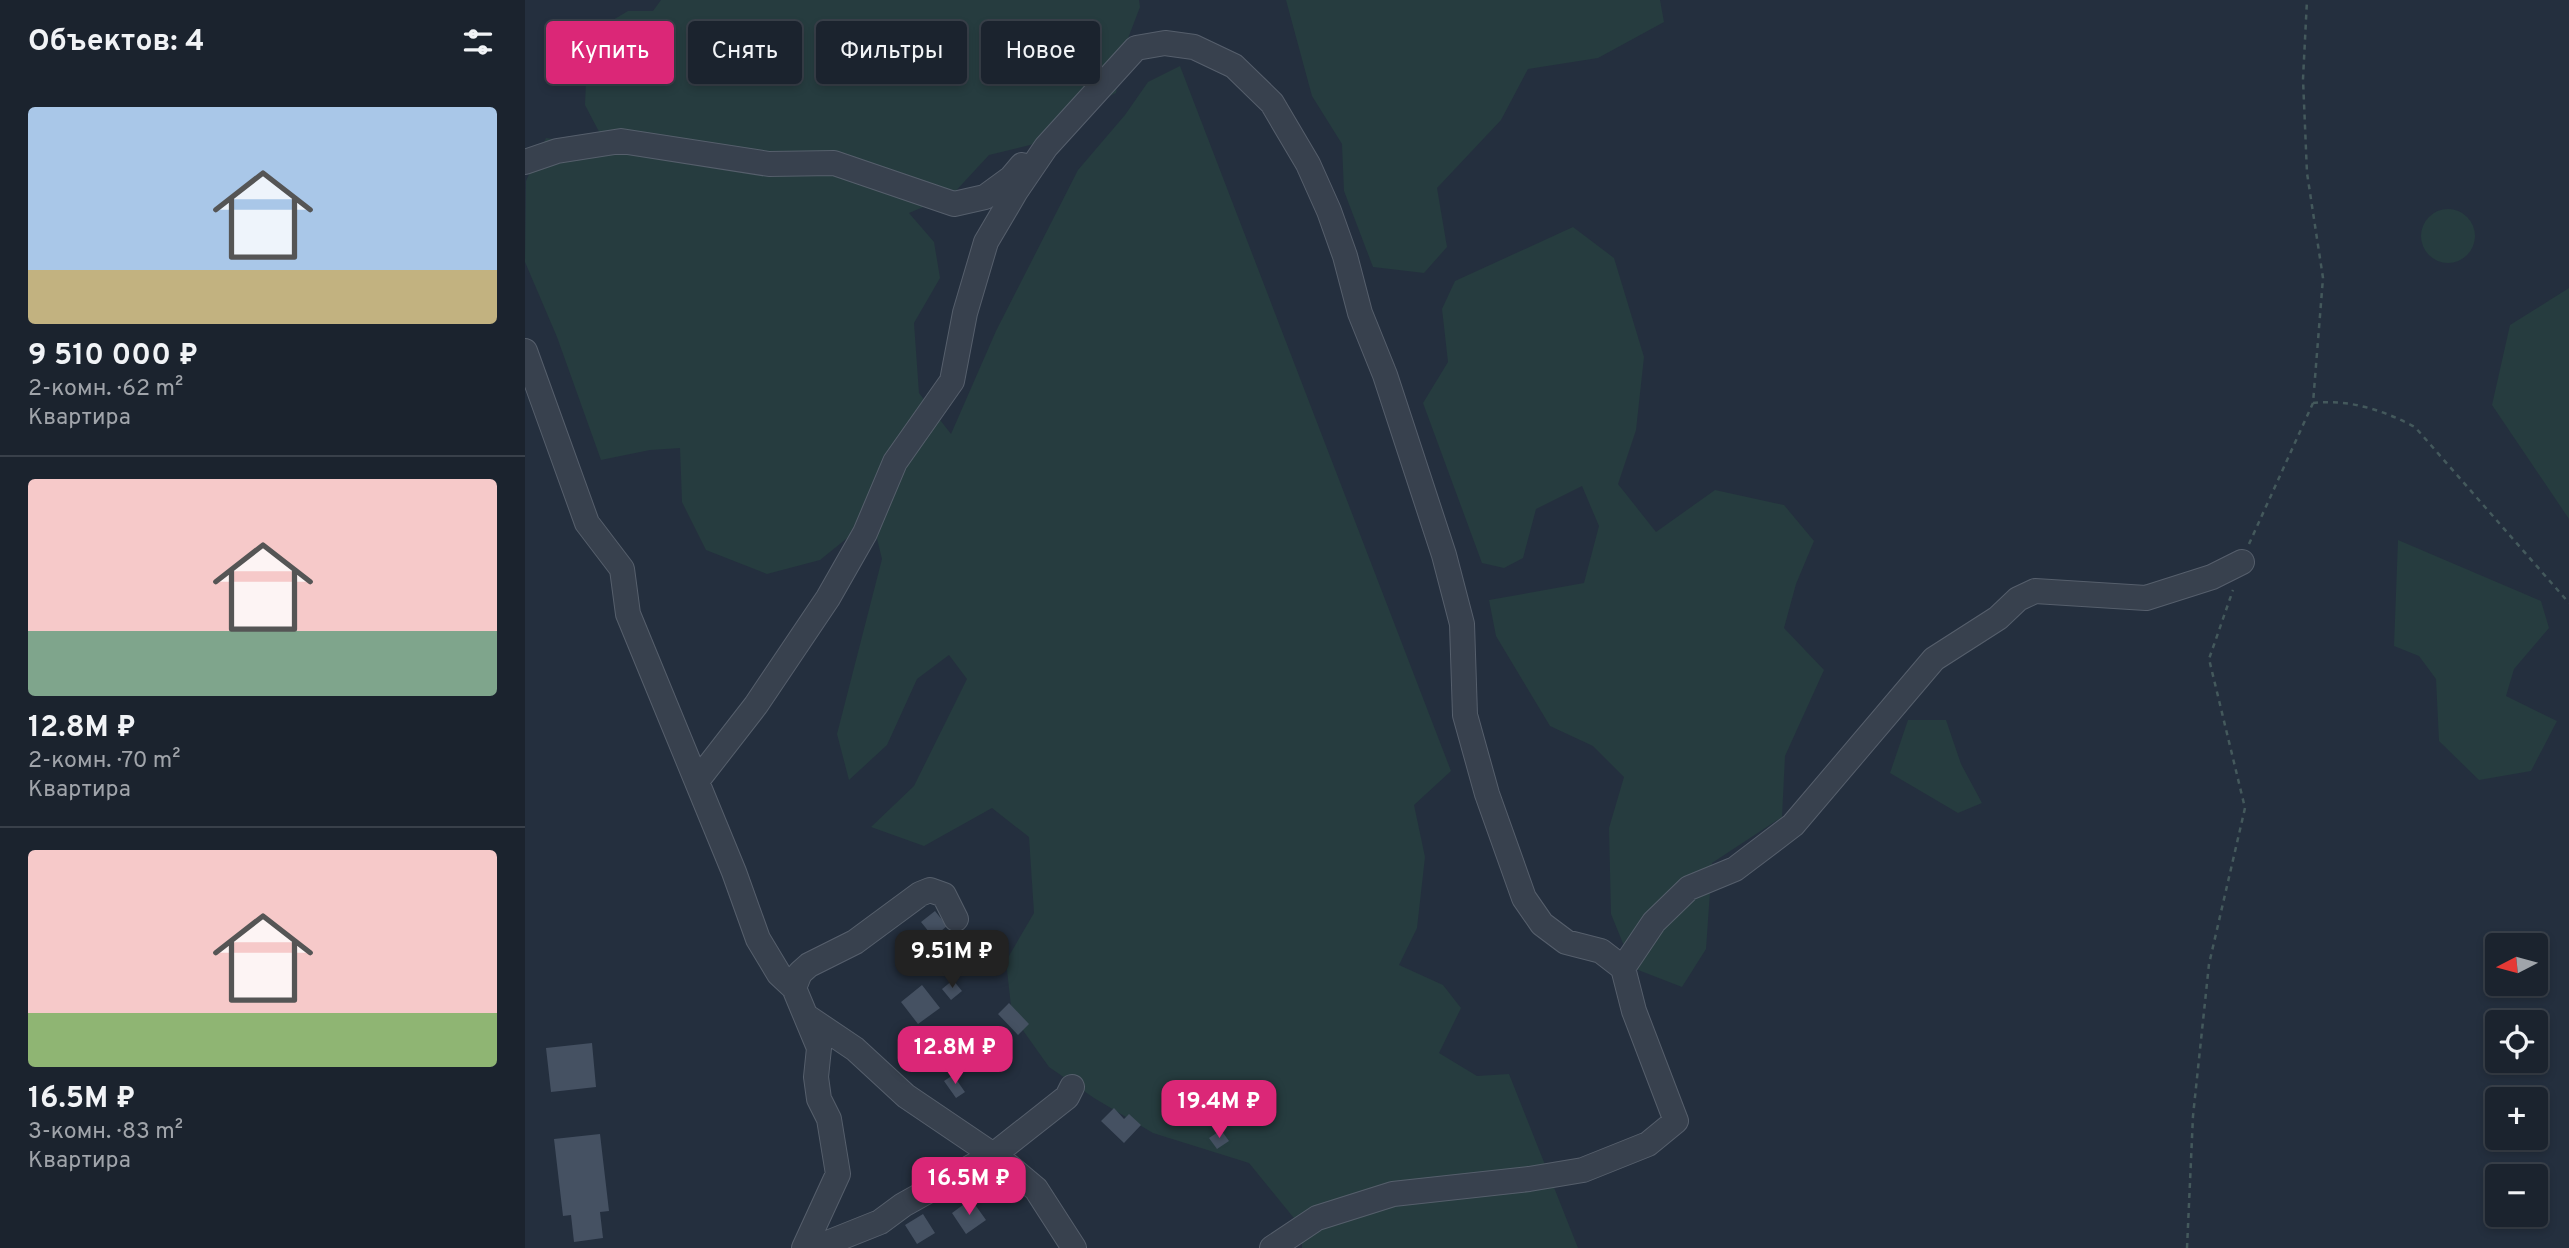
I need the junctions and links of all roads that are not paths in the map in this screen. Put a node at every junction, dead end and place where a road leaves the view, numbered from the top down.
1 (1057, 136) junction
2 (525, 162) edge
3 (525, 351) edge
4 (2242, 562) road end
5 (697, 781) junction
6 (956, 919) dead end
7 (1623, 968) junction
8 (794, 988) junction
9 (809, 1018) junction
10 (1072, 1087) dead end
11 (992, 1155) junction
12 (804, 1248) edge
13 (815, 1248) edge
14 (1074, 1248) edge
15 (1272, 1248) edge

1 - 2 lane
1 - 5 lane
1 - 7 lane
3 - 5 lane
4 - 7 lane
5 - 8 lane
6 - 8 lane
7 - 15 lane
8 - 9 lane
9 - 11 lane
9 - 12 lane
10 - 11 lane
11 - 13 lane
11 - 14 lane

